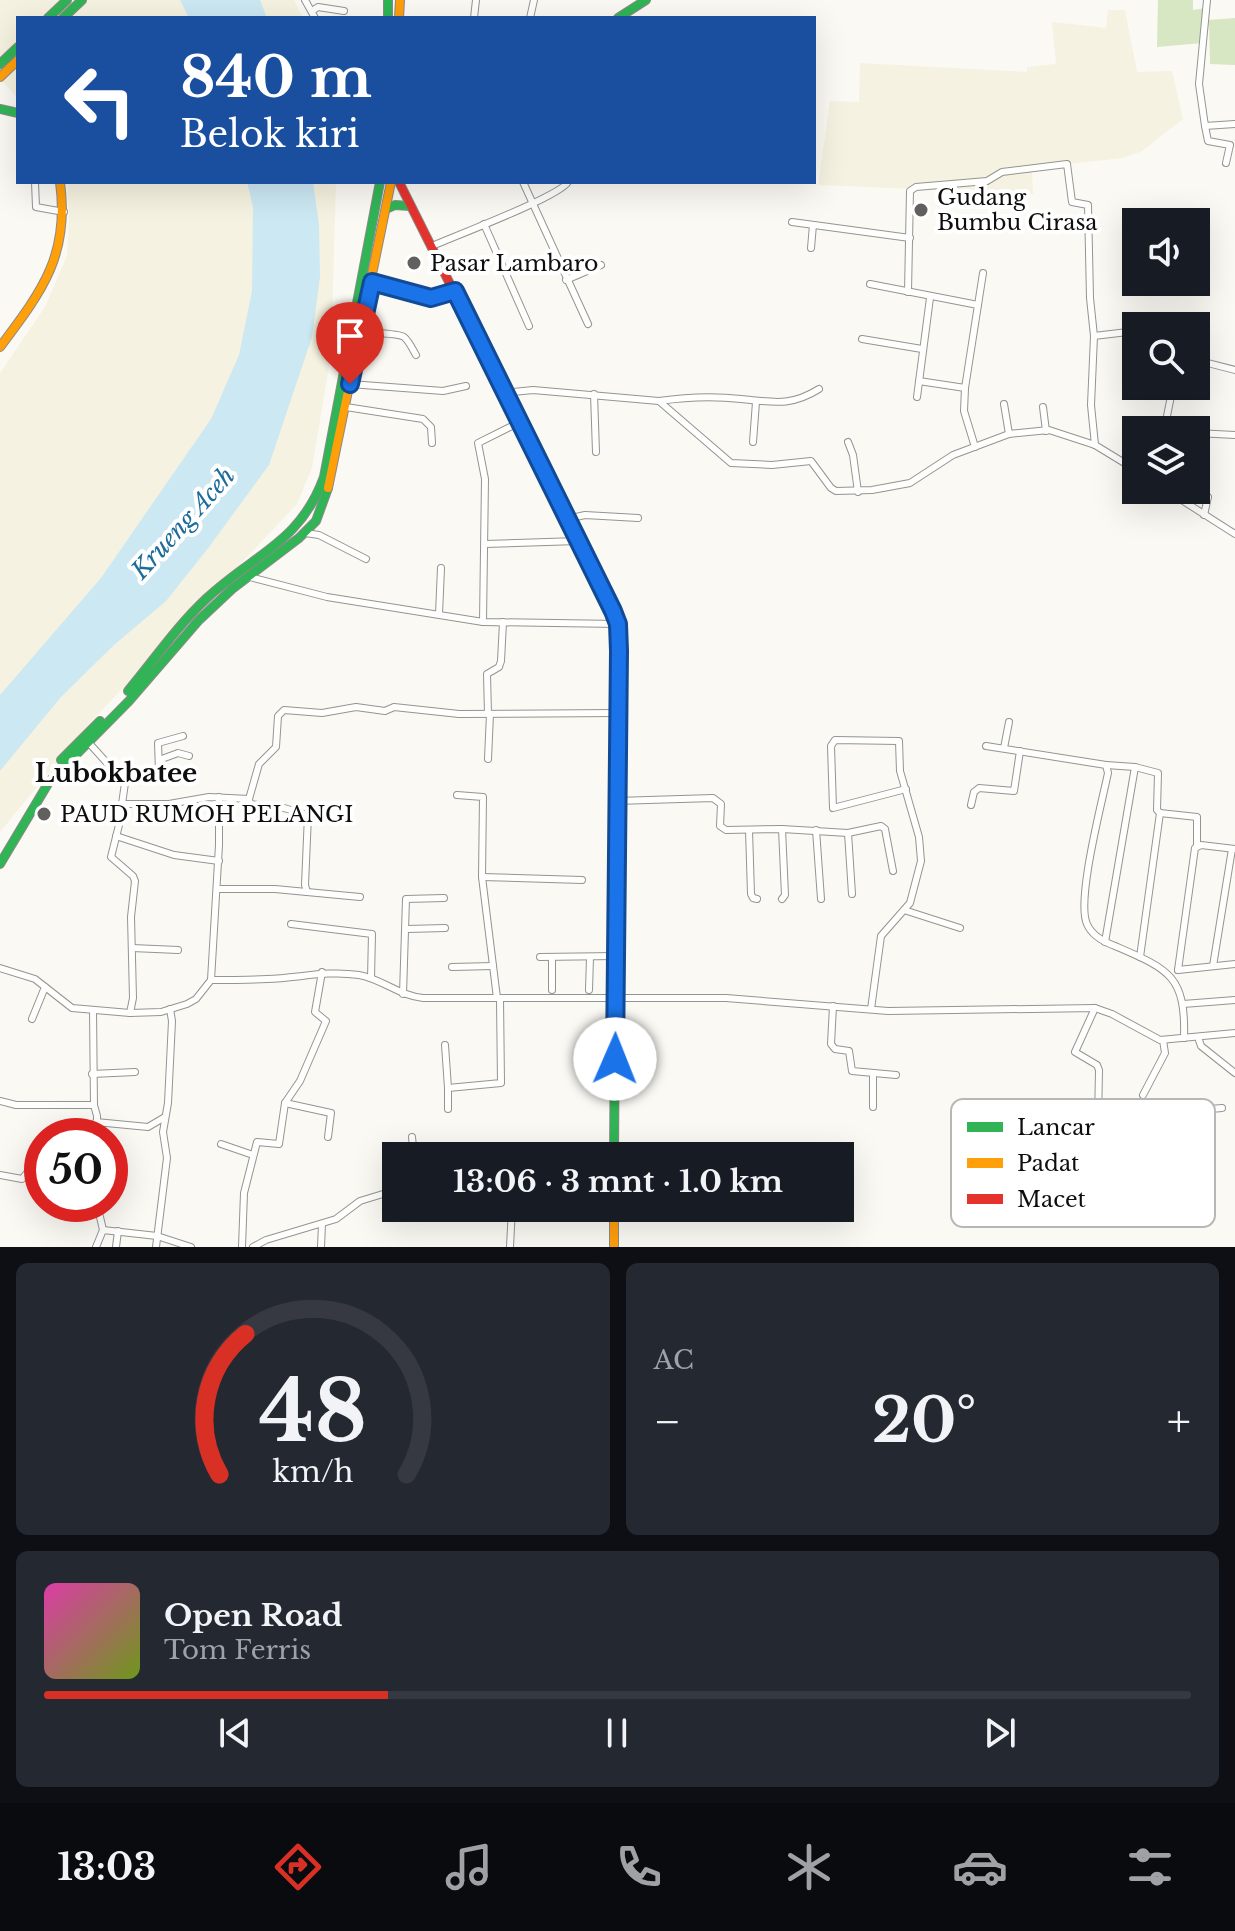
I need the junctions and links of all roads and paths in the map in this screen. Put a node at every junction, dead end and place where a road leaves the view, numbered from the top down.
1 (67, 0) edge
2 (82, 0) edge
3 (305, 0) edge
4 (525, 0) edge
5 (646, 0) edge
6 (1207, 0) edge
7 (534, 1) edge
8 (316, 9) edge
9 (344, 11) dead end
10 (50, 16) edge
11 (65, 16) edge
12 (621, 16) edge
13 (16, 49) edge
14 (16, 62) edge
15 (0, 64) edge
16 (0, 77) edge
17 (1235, 124) edge
18 (1205, 126) junction
19 (1226, 163) dead end
20 (35, 184) edge
21 (60, 184) edge
22 (380, 184) edge
23 (391, 184) edge
24 (400, 184) edge
25 (524, 184) edge
26 (567, 184) edge
27 (532, 203) junction
28 (410, 206) junction
29 (386, 209) junction
30 (64, 212) junction
31 (792, 222) dead end
32 (484, 224) junction
33 (813, 225) junction
34 (910, 238) junction
35 (432, 246) junction
36 (811, 248) dead end
37 (601, 265) dead end
38 (983, 273) dead end
39 (566, 280) junction
40 (372, 282) junction
41 (870, 284) dead end
42 (455, 291) junction
43 (908, 292) junction
44 (930, 298) junction
45 (978, 305) junction
46 (588, 324) dead end
47 (529, 326) dead end
48 (1122, 332) edge
49 (357, 336) junction
50 (1094, 336) junction
51 (862, 339) dead end
52 (1, 344) edge
53 (922, 349) junction
54 (416, 355) dead end
55 (1210, 364) edge
56 (1235, 370) edge
57 (919, 381) junction
58 (350, 384) junction
59 (466, 386) dead end
60 (965, 388) junction
61 (819, 389) dead end
62 (504, 393) junction
63 (594, 394) junction
64 (917, 397) dead end
65 (659, 401) junction
66 (756, 402) junction
67 (1004, 404) dead end
68 (346, 407) junction
69 (1043, 407) dead end
70 (518, 423) junction
71 (1046, 431) junction
72 (1210, 433) edge
73 (1009, 434) junction
74 (1235, 435) edge
75 (753, 442) dead end
76 (848, 442) dead end
77 (432, 443) dead end
78 (1095, 445) junction
79 (975, 447) junction
80 (596, 452) dead end
81 (1122, 461) edge
82 (858, 492) junction
83 (1187, 504) edge
84 (1206, 504) edge
85 (1204, 515) junction
86 (638, 518) dead end
87 (567, 519) junction
88 (305, 533) junction
89 (1235, 534) edge
90 (578, 541) junction
91 (485, 544) junction
92 (366, 559) dead end
93 (441, 568) dead end
94 (249, 577) junction
95 (439, 614) junction
96 (483, 622) junction
97 (503, 622) junction
98 (618, 624) junction
99 (617, 713) junction
100 (489, 714) junction
101 (1009, 722) dead end
102 (183, 736) dead end
103 (89, 743) junction
104 (986, 746) dead end
105 (1004, 748) junction
106 (1020, 751) junction
107 (189, 756) dead end
108 (488, 759) dead end
109 (159, 760) junction
110 (1106, 765) junction
111 (1135, 767) junction
112 (125, 783) junction
113 (906, 789) junction
114 (457, 795) dead end
115 (219, 797) junction
116 (249, 799) junction
117 (616, 801) junction
118 (123, 804) junction
119 (971, 805) dead end
120 (1160, 813) junction
121 (782, 829) junction
122 (749, 830) junction
123 (816, 830) junction
124 (848, 833) junction
125 (116, 836) junction
126 (1197, 846) junction
127 (0, 849) edge
128 (1234, 849) edge
129 (219, 861) junction
130 (0, 864) edge
131 (893, 871) dead end
132 (482, 877) junction
133 (582, 880) dead end
134 (217, 889) junction
135 (307, 892) junction
136 (852, 894) dead end
137 (360, 897) dead end
138 (444, 898) dead end
139 (757, 899) dead end
140 (782, 899) dead end
141 (821, 899) dead end
142 (904, 910) junction
143 (291, 924) dead end
144 (445, 928) dead end
145 (960, 928) dead end
146 (407, 929) junction
147 (1105, 942) junction
148 (132, 948) junction
149 (178, 950) dead end
150 (615, 956) junction
151 (540, 957) dead end
152 (552, 957) junction
153 (590, 957) junction
154 (1140, 957) junction
155 (1235, 964) edge
156 (493, 966) junction
157 (1213, 966) junction
158 (452, 967) dead end
159 (0, 968) edge
160 (322, 972) junction
161 (1175, 973) junction
162 (371, 978) junction
163 (211, 980) junction
164 (45, 987) junction
165 (552, 990) dead end
166 (589, 990) dead end
167 (403, 994) junction
168 (616, 998) junction
169 (498, 999) junction
170 (1235, 1000) edge
171 (1183, 1004) junction
172 (833, 1006) junction
173 (1095, 1008) junction
174 (170, 1009) junction
175 (871, 1009) junction
176 (93, 1010) junction
177 (130, 1013) junction
178 (32, 1019) dead end
179 (1235, 1033) edge
180 (1198, 1037) junction
181 (1180, 1038) junction
182 (1164, 1040) junction
183 (445, 1045) dead end
184 (135, 1072) dead end
185 (1235, 1072) edge
186 (92, 1074) junction
187 (873, 1074) junction
188 (896, 1075) dead end
189 (448, 1088) junction
190 (1143, 1095) dead end
191 (1100, 1099) edge
192 (0, 1101) edge
193 (285, 1103) junction
194 (94, 1105) junction
195 (873, 1107) dead end
196 (1222, 1108) dead end
197 (448, 1109) dead end
198 (1215, 1109) edge
199 (165, 1117) junction
200 (97, 1118) edge
201 (128, 1125) edge
202 (328, 1137) dead end
203 (412, 1137) dead end
204 (413, 1142) edge
205 (614, 1142) edge
206 (221, 1144) dead end
207 (253, 1155) junction
208 (0, 1175) edge
209 (24, 1177) edge
210 (382, 1194) edge
211 (101, 1222) edge
212 (511, 1222) edge
213 (614, 1222) edge
214 (322, 1224) junction
215 (103, 1230) junction
216 (118, 1231) junction
217 (157, 1236) junction
218 (96, 1247) edge
219 (116, 1247) edge
220 (156, 1247) edge
221 (191, 1247) edge
222 (242, 1247) edge
223 (253, 1247) edge
224 (321, 1247) edge
225 (510, 1247) edge
226 (614, 1247) edge

1 - 10 main road
2 - 11 main road
3 - 8 street
4 - 7 street
5 - 12 main road
6 - 18 street
8 - 9 street
13 - 15 main road
14 - 16 main road
17 - 18 street
18 - 19 street
20 - 30 street
21 - 30 main road
22 - 49 main road
23 - 29 main road
24 - 28 main road
25 - 27 street
26 - 27 street
27 - 32 street
27 - 39 street
28 - 29 main road
28 - 35 main road
29 - 40 main road
30 - 52 main road
31 - 33 street
32 - 35 street
32 - 47 street
33 - 34 street
33 - 36 street
34 - 43 street
34 - 50 street
35 - 42 main road
37 - 39 street
38 - 45 street
39 - 46 street
40 - 42 street
40 - 49 main road
41 - 43 street
42 - 62 main road
43 - 44 street
44 - 45 street
44 - 53 street
45 - 60 street
48 - 50 street
49 - 54 street
49 - 58 main road
49 - 127 main road
50 - 78 street
51 - 53 street
53 - 57 street
55 - 56 street
57 - 60 street
57 - 64 street
58 - 59 street
58 - 68 main road
60 - 79 street
61 - 66 street
62 - 63 street
62 - 70 main road
63 - 65 street
63 - 80 street
65 - 66 street
65 - 82 street
66 - 75 street
67 - 73 street
68 - 77 street
68 - 88 main road
69 - 71 street
70 - 87 main road
70 - 91 street
71 - 73 street
71 - 78 street
72 - 74 street
73 - 79 street
76 - 82 street
78 - 81 street
79 - 82 street
83 - 85 street
84 - 85 street
85 - 89 street
86 - 87 street
87 - 90 main road
88 - 92 street
88 - 94 main road
90 - 91 street
90 - 98 main road
91 - 96 street
93 - 95 street
94 - 95 street
94 - 103 main road
95 - 96 street
96 - 97 street
97 - 98 street
97 - 100 street
98 - 99 main road
99 - 100 street
99 - 117 main road
100 - 108 street
100 - 116 street
101 - 105 street
102 - 109 street
103 - 112 street
103 - 130 main road
104 - 105 street
105 - 106 street
106 - 110 street
106 - 119 street
107 - 109 street
109 - 112 street
110 - 111 street
110 - 147 street
111 - 120 street
111 - 147 street
112 - 118 street
113 - 113 street
113 - 142 street
114 - 132 street
115 - 116 street
115 - 118 street
115 - 129 street
116 - 135 street
117 - 122 street
117 - 150 main road
118 - 125 street
120 - 126 street
120 - 154 street
121 - 122 street
121 - 123 street
121 - 140 street
122 - 139 street
123 - 124 street
123 - 141 street
124 - 131 street
124 - 136 street
125 - 129 street
125 - 148 street
126 - 128 street
126 - 161 street
128 - 157 street
129 - 134 street
132 - 133 street
132 - 156 street
134 - 135 street
134 - 163 street
135 - 137 street
138 - 146 street
142 - 145 street
142 - 175 street
143 - 162 street
144 - 146 street
146 - 167 street
147 - 154 street
148 - 149 street
148 - 177 street
150 - 153 street
150 - 168 main road
151 - 152 street
152 - 153 street
152 - 165 street
153 - 166 street
154 - 161 street
155 - 157 street
156 - 158 street
156 - 169 street
157 - 161 street
159 - 164 street
160 - 162 street
160 - 163 street
160 - 193 street
161 - 171 street
162 - 167 street
163 - 174 street
164 - 176 street
164 - 178 street
167 - 169 street
168 - 169 street
168 - 172 street
168 - 205 main road
169 - 189 street
170 - 171 street
171 - 181 street
172 - 175 street
172 - 187 street
173 - 175 street
173 - 182 street
173 - 191 street
174 - 177 street
174 - 199 street
176 - 177 street
176 - 186 street
179 - 180 street
180 - 181 street
180 - 185 street
181 - 182 street
182 - 190 street
183 - 189 street
184 - 186 street
186 - 194 street
187 - 188 street
187 - 195 street
189 - 197 street
192 - 194 street
193 - 202 street
193 - 207 street
194 - 200 street
196 - 198 street
199 - 201 street
199 - 217 street
203 - 204 street
206 - 207 street
207 - 222 street
208 - 209 street
210 - 214 street
211 - 215 street
212 - 225 street
213 - 226 main road
214 - 223 street
214 - 224 street
215 - 216 street
215 - 218 street
216 - 217 street
216 - 219 street
217 - 220 street
217 - 221 street

